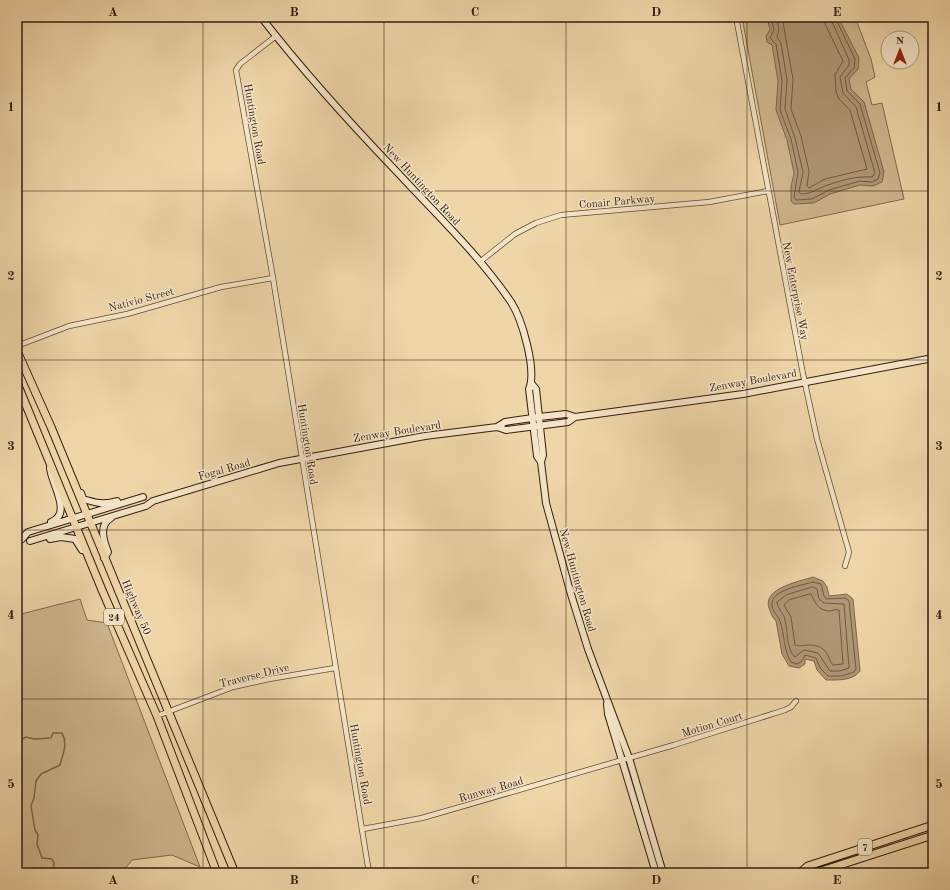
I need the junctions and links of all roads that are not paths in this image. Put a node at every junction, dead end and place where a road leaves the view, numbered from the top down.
1 (261, 17) edge
2 (736, 17) edge
3 (276, 36) junction
4 (768, 190) junction
5 (480, 262) junction
6 (273, 278) junction
7 (17, 346) edge
8 (17, 351) edge
9 (933, 358) edge
10 (805, 382) junction
11 (17, 383) edge
12 (575, 417) junction
13 (536, 418) junction
14 (537, 426) junction
15 (497, 427) junction
16 (301, 459) junction
17 (49, 462) junction
18 (68, 472) junction
19 (143, 497) junction
20 (153, 501) junction
21 (146, 506) junction
22 (86, 515) junction
23 (72, 519) junction
24 (89, 523) junction
25 (76, 527) junction
26 (28, 532) junction
27 (19, 540) edge
28 (30, 541) junction
29 (104, 558) junction
30 (90, 561) junction
31 (845, 566) dead end
32 (335, 668) junction
33 (796, 701) dead end
34 (168, 712) junction
35 (157, 716) junction
36 (626, 759) junction
37 (933, 825) edge
38 (363, 829) junction
39 (933, 835) edge
40 (217, 873) edge
41 (234, 873) edge
42 (369, 873) edge
43 (656, 873) edge
44 (663, 873) edge
45 (800, 873) edge
46 (815, 873) edge

1 - 3 street, New Huntington Road
2 - 4 street, New Enterprise Way
3 - 5 street, New Huntington Road
3 - 6 street, Huntington Road
4 - 5 street, Conair Parkway
4 - 10 street, New Enterprise Way
5 - 13 street, New Huntington Road
6 - 7 street, Nativio Street
6 - 16 street, Huntington Road
8 - 18 main road, Highway 50 / 24
9 - 10 street, Zenway Boulevard
10 - 12 street, Zenway Boulevard
10 - 31 street, New Enterprise Way
11 - 17 main road, 24
12 - 13 street, Zenway Boulevard
12 - 14 street, Zenway Boulevard
13 - 14 street, New Huntington Road
13 - 15 street, Zenway Boulevard
14 - 15 street, Zenway Boulevard
14 - 36 street, New Huntington Road
15 - 16 street, Zenway Boulevard
16 - 20 street, Fogal Road
16 - 32 street, Huntington Road
17 - 23 main road, 24
17 - 26 street
18 - 19 street
18 - 22 main road, Highway 50 / 24
19 - 20 street
19 - 22 street
20 - 21 street, Fogal Road
21 - 24 street, Fogal Road
21 - 29 street
22 - 23 street
22 - 24 main road, Highway 50 / 24
23 - 25 main road, 24
23 - 26 street
24 - 25 street, Fogal Road
24 - 29 main road, Highway 50 / 24
25 - 28 street, Fogal Road
25 - 30 main road, 24
26 - 27 street
27 - 28 street
28 - 30 street
29 - 34 main road, Highway 50 / 24
30 - 35 main road, 24
32 - 34 street, Traverse Drive
32 - 38 street, Huntington Road
33 - 36 street, Motion Court
34 - 35 street, Traverse Drive
34 - 41 main road, Highway 50 / 24
35 - 40 main road, 24
36 - 38 street, Runway Road
36 - 43 street, New Huntington Road
36 - 44 street, New Huntington Road
37 - 45 main road, 7
38 - 42 street, Huntington Road
39 - 46 main road, 7

